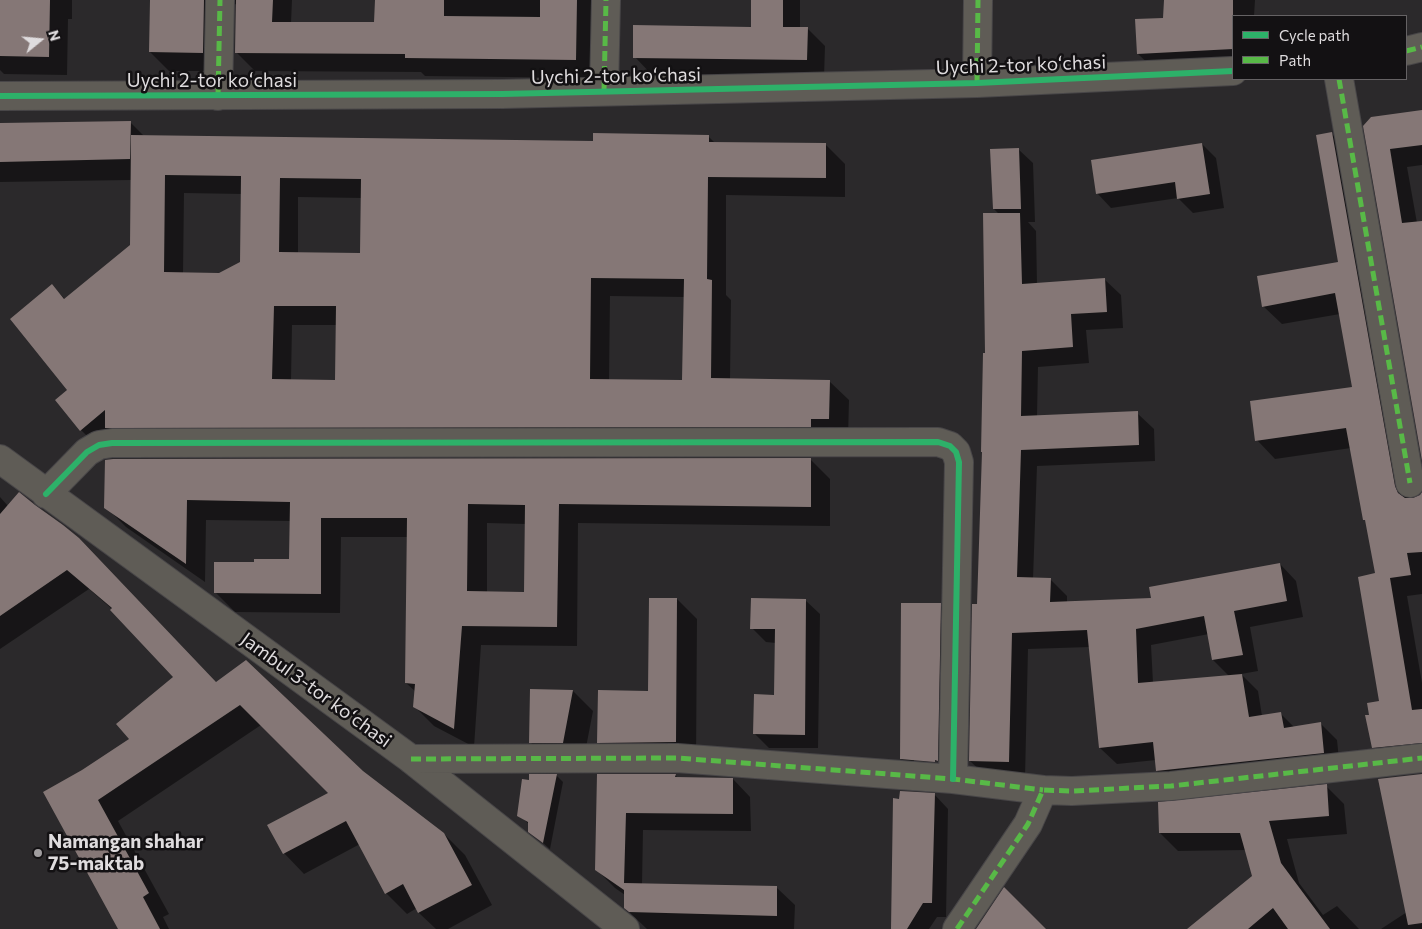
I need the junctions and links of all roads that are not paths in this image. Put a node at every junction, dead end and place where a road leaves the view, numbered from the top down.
1 (220, 0) edge
2 (606, 0) edge
3 (978, 0) edge
4 (1422, 47) edge
5 (1407, 51) edge
6 (1232, 70) edge
7 (1339, 80) edge
8 (977, 82) junction
9 (604, 92) junction
10 (0, 96) edge
11 (218, 96) junction
12 (0, 459) edge
13 (1410, 483) dead end
14 (46, 494) junction
15 (1422, 758) edge
16 (412, 759) junction
17 (953, 779) junction
18 (1043, 790) junction
19 (625, 929) edge
20 (957, 929) edge

1 - 11 street
2 - 9 street
3 - 8 street
4 - 5 street
6 - 8 street, Uychi 2-tor koʻchasi
7 - 13 street
8 - 9 street, Uychi 2-tor koʻchasi
9 - 11 street, Uychi 2-tor koʻchasi
10 - 11 street, Uychi 2-tor koʻchasi
12 - 14 street, Jambul 3-tor koʻchasi
14 - 16 street, Jambul 3-tor koʻchasi
14 - 17 street
15 - 18 street
16 - 17 street
16 - 19 street, Jambul 3-tor koʻchasi
17 - 18 street
18 - 20 street

